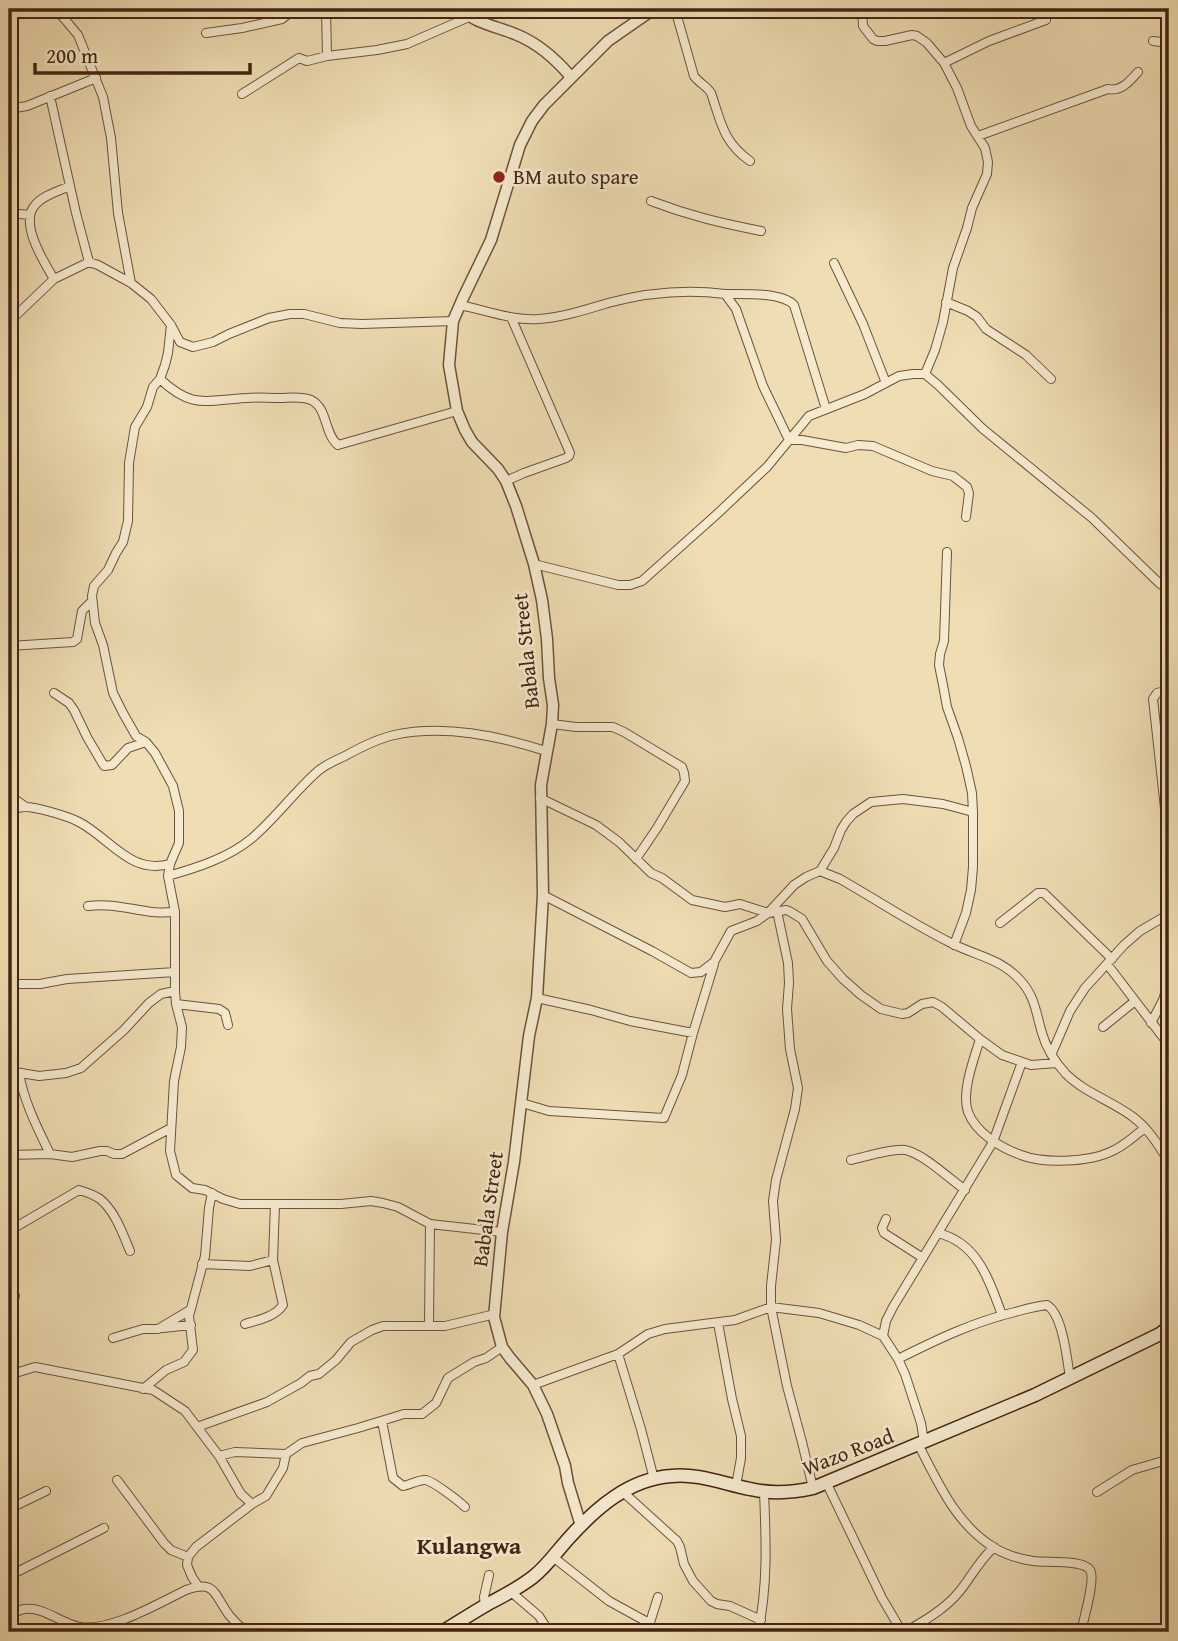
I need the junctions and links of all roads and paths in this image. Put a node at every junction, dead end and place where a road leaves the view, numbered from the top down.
1 (51, 9) edge
2 (289, 9) edge
3 (326, 9) edge
4 (654, 9) edge
5 (675, 9) edge
6 (862, 9) edge
7 (465, 13) edge
8 (1046, 20) dead end
9 (205, 33) dead end
10 (1153, 41) dead end
11 (1169, 43) edge
12 (327, 56) junction
13 (944, 63) junction
14 (1138, 72) dead end
15 (571, 77) junction
16 (96, 78) junction
17 (242, 94) dead end
18 (50, 96) junction
19 (9, 109) edge
20 (978, 136) junction
21 (750, 161) dead end
22 (70, 186) junction
23 (652, 201) dead end
24 (9, 213) edge
25 (30, 215) junction
26 (761, 231) dead end
27 (89, 262) junction
28 (834, 263) dead end
29 (54, 279) junction
30 (131, 283) junction
31 (725, 294) junction
32 (946, 302) junction
33 (460, 305) junction
34 (511, 317) junction
35 (453, 321) junction
36 (9, 322) edge
37 (171, 325) junction
38 (925, 374) junction
39 (160, 379) junction
40 (1051, 379) dead end
41 (886, 383) junction
42 (826, 409) junction
43 (457, 411) junction
44 (789, 440) junction
45 (506, 481) junction
46 (966, 517) dead end
47 (947, 552) dead end
48 (534, 564) junction
49 (1169, 590) edge
50 (92, 601) junction
51 (9, 646) edge
52 (1169, 690) edge
53 (54, 693) dead end
54 (552, 724) junction
55 (9, 740) edge
56 (146, 743) junction
57 (546, 751) junction
58 (9, 765) edge
59 (9, 795) edge
60 (540, 798) junction
61 (26, 807) junction
62 (9, 810) edge
63 (972, 812) junction
64 (1169, 845) edge
65 (636, 859) junction
66 (170, 864) junction
67 (820, 871) junction
68 (168, 876) junction
69 (543, 895) junction
70 (782, 897) junction
71 (89, 906) dead end
72 (777, 911) junction
73 (175, 912) junction
74 (1169, 914) edge
75 (1000, 923) dead end
76 (954, 945) junction
77 (714, 962) junction
78 (1109, 962) junction
79 (175, 972) junction
80 (1169, 981) edge
81 (9, 984) edge
82 (175, 991) junction
83 (537, 998) junction
84 (1135, 1001) junction
85 (176, 1004) junction
86 (1152, 1023) junction
87 (228, 1025) dead end
88 (1103, 1027) dead end
89 (692, 1033) junction
90 (980, 1039) junction
91 (1168, 1045) edge
92 (1052, 1054) junction
93 (1022, 1062) junction
94 (1057, 1063) junction
95 (9, 1071) edge
96 (19, 1073) junction
97 (522, 1103) junction
98 (171, 1128) junction
99 (1145, 1128) junction
100 (993, 1142) junction
101 (50, 1154) junction
102 (9, 1155) edge
103 (850, 1160) dead end
104 (1169, 1163) edge
105 (965, 1190) junction
106 (212, 1193) junction
107 (275, 1204) junction
108 (886, 1219) dead end
109 (430, 1224) junction
110 (9, 1231) edge
111 (502, 1232) junction
112 (938, 1233) junction
113 (130, 1251) dead end
114 (923, 1258) junction
115 (273, 1261) junction
116 (202, 1264) junction
117 (9, 1284) edge
118 (15, 1296) dead end
119 (771, 1307) junction
120 (190, 1310) junction
121 (495, 1314) junction
122 (1002, 1315) junction
123 (718, 1323) junction
124 (245, 1324) dead end
125 (191, 1325) junction
126 (429, 1326) junction
127 (1169, 1327) edge
128 (158, 1329) junction
129 (883, 1336) junction
130 (113, 1338) dead end
131 (502, 1347) junction
132 (618, 1354) junction
133 (898, 1359) junction
134 (9, 1376) edge
135 (1070, 1378) junction
136 (533, 1385) junction
137 (143, 1389) junction
138 (382, 1421) junction
139 (197, 1427) junction
140 (921, 1443) junction
141 (286, 1454) junction
142 (1169, 1455) edge
143 (219, 1456) junction
144 (654, 1479) junction
145 (117, 1480) dead end
146 (827, 1484) junction
147 (736, 1486) junction
148 (813, 1488) junction
149 (46, 1491) dead end
150 (623, 1492) junction
151 (764, 1492) junction
152 (1097, 1492) dead end
153 (252, 1504) junction
154 (465, 1507) dead end
155 (9, 1509) edge
156 (581, 1525) junction
157 (104, 1528) dead end
158 (994, 1547) junction
159 (188, 1557) junction
160 (552, 1557) junction
161 (489, 1575) dead end
162 (9, 1576) edge
163 (198, 1586) junction
164 (511, 1592) junction
165 (658, 1597) dead end
166 (485, 1606) junction
167 (10, 1611) edge
168 (761, 1620) junction
169 (648, 1628) edge
170 (246, 1632) edge
171 (442, 1632) edge
172 (549, 1632) edge
173 (758, 1632) edge
174 (903, 1632) edge
175 (1081, 1632) edge

1 - 16 street
2 - 9 street
3 - 12 street
4 - 15 street, Babala Street
5 - 21 street
6 - 13 street
7 - 12 street
7 - 15 street
8 - 13 street
10 - 11 street
12 - 17 street
13 - 20 street
14 - 20 street
15 - 33 street, Babala Street
16 - 18 street
16 - 30 street
18 - 19 street
18 - 22 street
20 - 32 street
22 - 25 street
22 - 27 street
23 - 26 street
24 - 25 street
25 - 29 street
27 - 29 street
27 - 30 street
28 - 41 street
29 - 36 street
30 - 37 street
31 - 34 street
31 - 42 street
31 - 44 street
32 - 38 street
32 - 40 street
33 - 34 street
33 - 35 street, Babala Street
34 - 45 street
35 - 37 street
35 - 43 street, Babala Street
37 - 39 street
38 - 41 street
38 - 49 street
39 - 43 street
39 - 50 street
41 - 42 street
42 - 44 street
43 - 45 street, Babala Street
44 - 46 street
44 - 48 street
45 - 48 street, Babala Street
47 - 63 street
48 - 54 street, Babala Street
50 - 51 street
50 - 56 street
52 - 64 street
53 - 56 street
54 - 57 street, Babala Street
54 - 65 street
55 - 58 street
56 - 66 street
57 - 60 street, Babala Street
57 - 68 street
59 - 61 street
60 - 65 street
60 - 69 street, Babala Street
61 - 62 street
61 - 66 street
63 - 67 street
63 - 76 street
65 - 72 street
66 - 68 street
67 - 70 street
67 - 76 street
68 - 73 street
69 - 77 street
69 - 83 street, Babala Street
70 - 72 street
70 - 72 street
71 - 73 street
72 - 77 street
72 - 90 street
72 - 119 street
73 - 79 street
74 - 78 street
75 - 78 street
76 - 92 street
77 - 89 street
78 - 84 street
78 - 92 street
79 - 81 street
79 - 82 street
80 - 86 street
82 - 85 street
82 - 96 street
83 - 89 street
83 - 97 street, Babala Street
84 - 86 street
84 - 88 street
85 - 87 street
85 - 98 street
86 - 91 street
89 - 97 street
90 - 93 street
90 - 100 street
92 - 94 street
93 - 94 street
93 - 100 street
94 - 99 street
95 - 96 street
96 - 101 street
97 - 111 street, Babala Street
98 - 101 street
98 - 106 street
99 - 100 street
99 - 104 street
100 - 105 street
101 - 102 street
103 - 105 street
105 - 112 street
106 - 107 street
106 - 116 street
107 - 109 street
107 - 115 street
108 - 114 street
109 - 111 street
109 - 126 street
110 - 113 street
111 - 121 street, Babala Street
112 - 114 street
112 - 122 street
114 - 129 street
115 - 116 street
115 - 124 street
116 - 120 street
117 - 118 street
119 - 123 street
119 - 129 street
119 - 148 street
120 - 125 street
120 - 128 street
121 - 126 street
121 - 131 street, Babala Street
122 - 133 street
122 - 135 street
123 - 132 street
123 - 147 street
125 - 128 street
125 - 137 street
126 - 139 street
127 - 135 main road, Wazo Road
128 - 130 street
129 - 133 street
131 - 136 street, Babala Street
131 - 138 street
132 - 136 street
132 - 144 street
133 - 140 street
134 - 137 street
135 - 140 main road, Wazo Road
136 - 156 street, Babala Street
137 - 139 street
138 - 141 street
138 - 154 street
139 - 143 street
140 - 146 main road, Wazo Road
140 - 158 street
141 - 143 street
141 - 153 street
142 - 152 street
143 - 153 street
144 - 147 main road, Wazo Road
144 - 150 main road, Wazo Road
145 - 159 street
146 - 148 main road, Wazo Road
146 - 174 street
147 - 151 main road, Wazo Road
148 - 151 main road, Wazo Road
149 - 155 street
150 - 156 main road, Wazo Road
150 - 168 street
151 - 168 street
153 - 159 street
156 - 160 main road, Wazo Road
157 - 162 street
158 - 174 street
158 - 175 street
159 - 163 street
160 - 164 main road, Wazo Road
160 - 169 street
161 - 166 street
163 - 167 street
163 - 170 street
164 - 166 main road, Wazo Road
164 - 172 street
165 - 169 street
166 - 171 main road, Wazo Road
168 - 173 street

